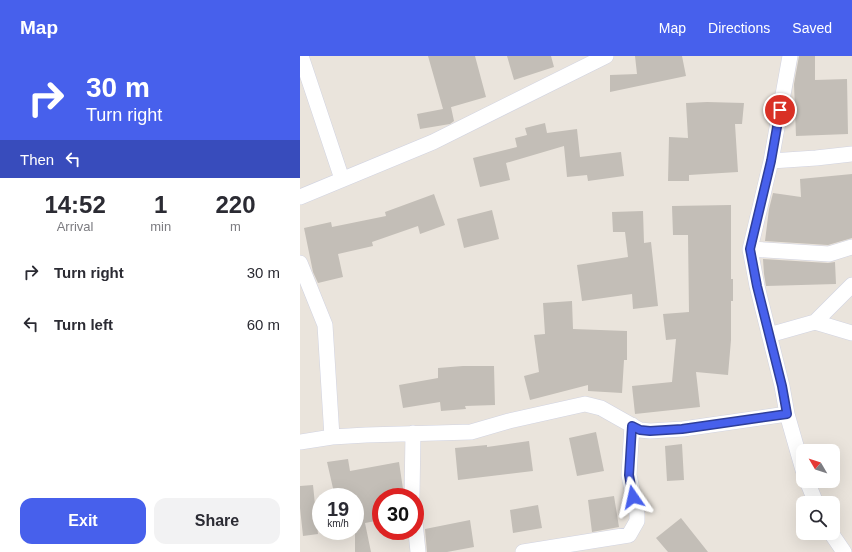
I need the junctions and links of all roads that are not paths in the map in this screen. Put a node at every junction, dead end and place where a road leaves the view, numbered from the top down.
1 (301, 56) edge
2 (606, 56) edge
3 (790, 56) edge
4 (852, 154) edge
5 (771, 161) junction
6 (342, 179) junction
7 (300, 197) edge
8 (852, 247) edge
9 (750, 249) junction
10 (300, 263) edge
11 (852, 286) edge
12 (815, 322) junction
13 (852, 333) edge
14 (769, 335) junction
15 (787, 414) junction
16 (632, 426) junction
17 (413, 433) junction
18 (332, 437) junction
19 (300, 442) edge
20 (796, 446) edge
21 (412, 488) edge
22 (417, 540) edge
23 (836, 540) edge
24 (418, 552) edge
25 (523, 552) edge
26 (844, 552) edge

1 - 6 street
2 - 6 street
3 - 5 street
4 - 5 street
5 - 9 street
6 - 7 street
8 - 9 street
9 - 14 street
10 - 18 street
11 - 12 street
12 - 13 street
12 - 14 street
14 - 15 street
15 - 16 street
15 - 20 street
16 - 17 street
16 - 25 street
17 - 18 street
17 - 21 street
18 - 19 street
22 - 24 street
23 - 26 street

